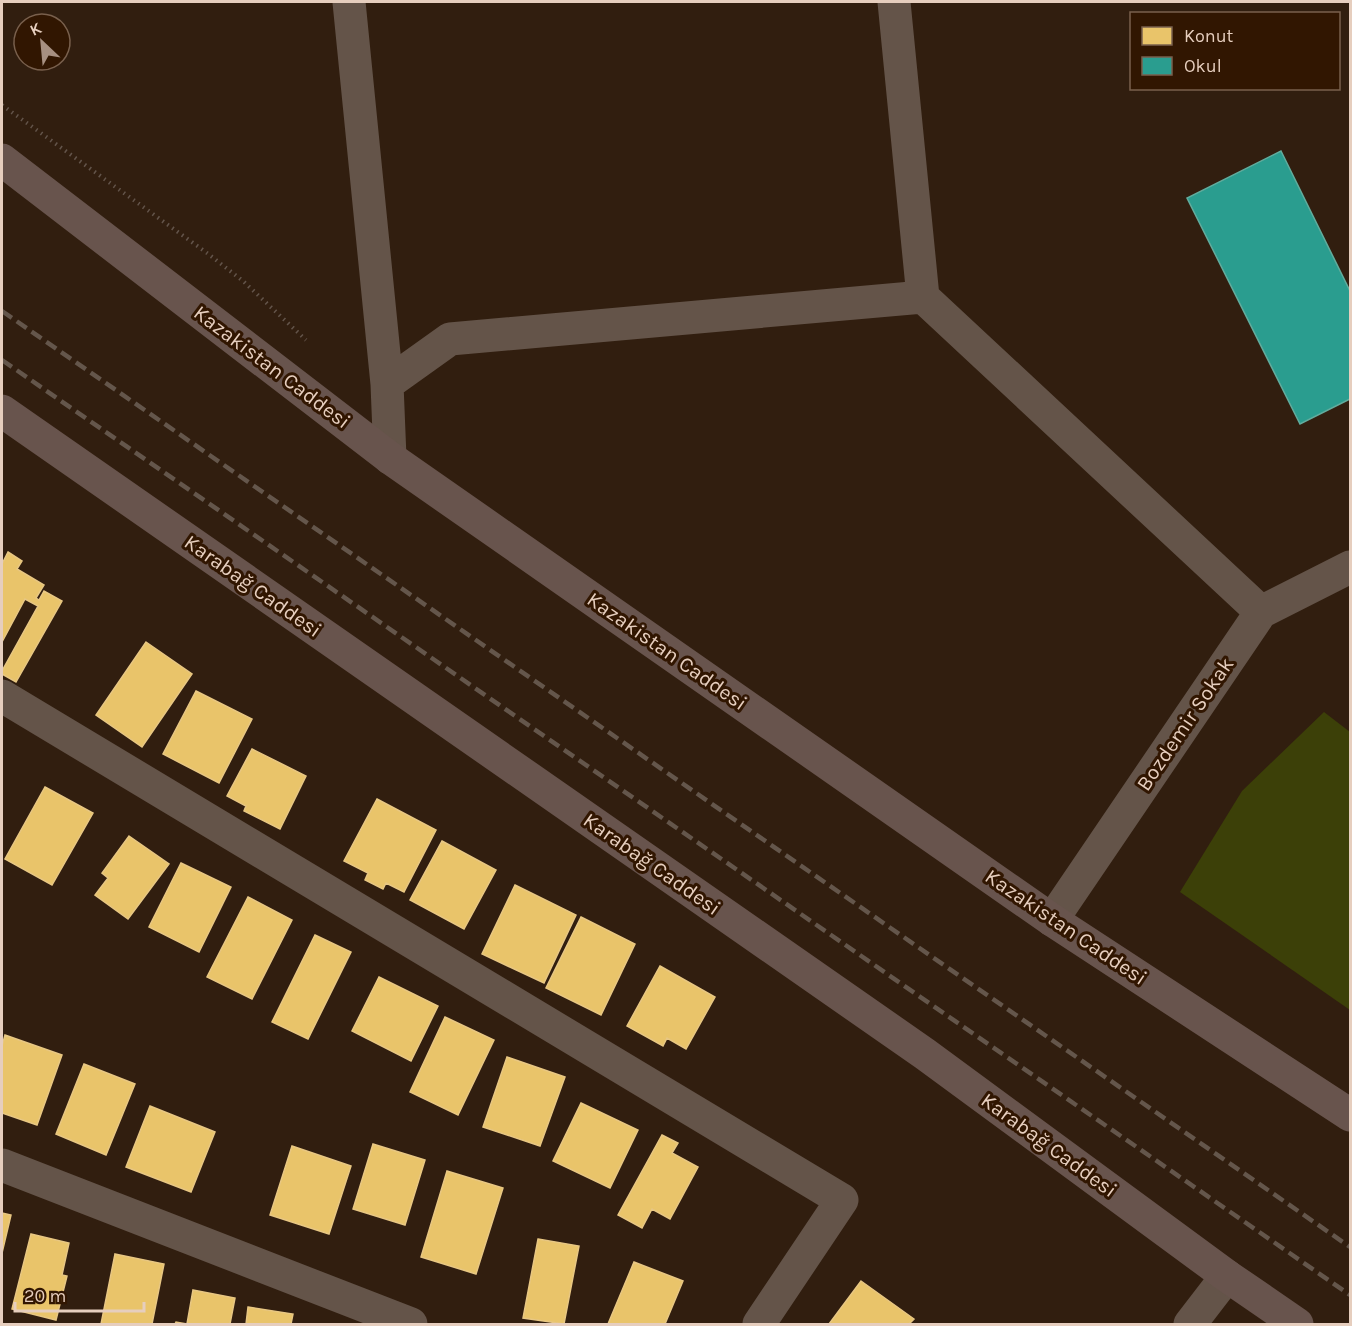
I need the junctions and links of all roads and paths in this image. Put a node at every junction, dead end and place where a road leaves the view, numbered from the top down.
1 (349, 2) edge
2 (894, 2) edge
3 (2, 160) edge
4 (923, 297) junction
5 (387, 384) junction
6 (2, 411) edge
7 (390, 458) junction
8 (1350, 567) edge
9 (1261, 612) junction
10 (2, 696) edge
11 (1052, 920) junction
12 (1350, 1115) edge
13 (2, 1165) edge
14 (1227, 1276) junction
15 (411, 1324) edge
16 (759, 1324) edge
17 (1190, 1324) edge
18 (1297, 1324) edge

1 - 5 street
2 - 4 street
3 - 7 main road, Kazakistan Caddesi
4 - 5 street
4 - 9 street
5 - 7 street
6 - 14 main road, Karabağ Caddesi
7 - 11 main road, Kazakistan Caddesi
8 - 9 street, Bozdemir Sokak
9 - 11 street, Bozdemir Sokak
10 - 16 street
11 - 12 main road, Kazakistan Caddesi
13 - 15 street
14 - 17 street
14 - 18 main road, Karabağ Caddesi

